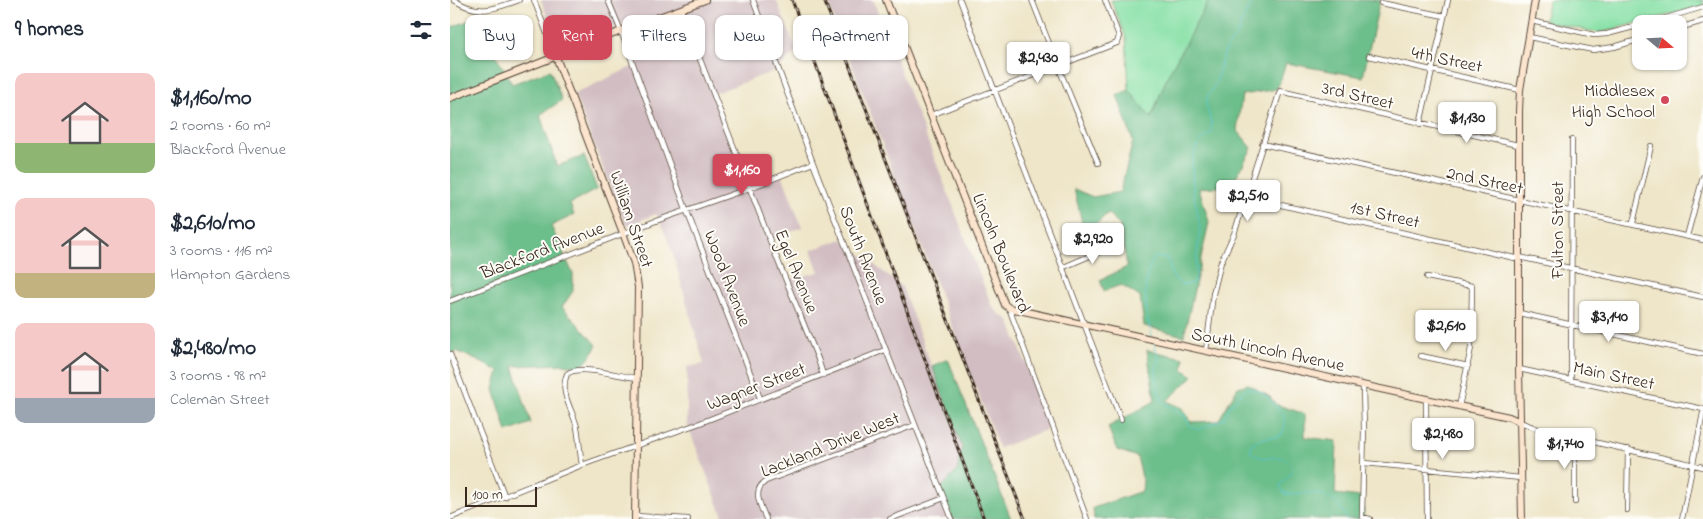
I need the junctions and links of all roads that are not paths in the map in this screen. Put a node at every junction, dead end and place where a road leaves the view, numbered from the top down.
1 (454, 0) edge
2 (519, 0) edge
3 (534, 0) edge
4 (608, 0) edge
5 (705, 0) edge
6 (753, 0) edge
7 (886, 0) edge
8 (960, 0) edge
9 (1032, 0) edge
10 (1105, 0) edge
11 (1448, 0) edge
12 (1535, 0) edge
13 (1380, 3) dead end
14 (1703, 7) edge
15 (681, 10) junction
16 (1676, 15) edge
17 (1444, 16) junction
18 (1531, 21) junction
19 (1703, 21) edge
20 (543, 23) edge
21 (1688, 25) edge
22 (1632, 28) edge
23 (621, 31) junction
24 (612, 35) edge
25 (1529, 37) junction
26 (1632, 42) edge
27 (1369, 56) dead end
28 (548, 60) edge
29 (557, 60) edge
30 (1058, 66) junction
31 (1432, 70) junction
32 (996, 90) junction
33 (1520, 90) junction
34 (450, 98) edge
35 (931, 115) junction
36 (1420, 124) junction
37 (1572, 140) dead end
38 (1262, 144) junction
39 (1518, 145) junction
40 (1651, 146) dead end
41 (813, 163) junction
42 (1098, 163) dead end
43 (1703, 177) edge
44 (750, 188) junction
45 (1246, 197) junction
46 (1518, 201) junction
47 (686, 209) junction
48 (1571, 211) junction
49 (1633, 224) junction
50 (623, 233) junction
51 (1687, 236) junction
52 (1703, 240) edge
53 (1115, 245) dead end
54 (1519, 258) junction
55 (1064, 267) junction
56 (1571, 268) junction
57 (1427, 276) dead end
58 (1703, 297) edge
59 (450, 302) edge
60 (1008, 308) junction
61 (1519, 313) junction
62 (1421, 316) dead end
63 (1085, 325) junction
64 (1571, 325) junction
65 (1472, 327) junction
66 (886, 350) junction
67 (1206, 351) junction
68 (450, 354) edge
69 (1703, 354) edge
70 (1421, 356) dead end
71 (1468, 366) junction
72 (1519, 369) junction
73 (823, 375) junction
74 (636, 378) junction
75 (1571, 380) junction
76 (1363, 386) junction
77 (760, 398) junction
78 (1426, 400) junction
79 (1459, 407) junction
80 (1703, 409) edge
81 (1703, 413) edge
82 (1121, 420) dead end
83 (1520, 422) junction
84 (915, 425) junction
85 (1575, 438) junction
86 (636, 446) junction
87 (1628, 450) junction
88 (1364, 463) junction
89 (1692, 464) junction
90 (582, 465) junction
91 (1703, 467) edge
92 (1427, 468) junction
93 (1521, 478) junction
94 (505, 497) junction
95 (944, 498) junction
96 (1575, 502) dead end
97 (1627, 510) dead end
98 (450, 518) edge
99 (635, 518) edge
100 (688, 519) edge
101 (766, 519) edge
102 (890, 519) edge
103 (952, 519) edge
104 (1086, 519) edge
105 (1370, 519) edge
106 (1427, 519) edge
107 (1522, 519) edge
108 (1682, 519) edge

1 - 2 street
3 - 20 street, William Street
4 - 23 street, Wood Avenue
5 - 15 main road
6 - 41 street, South Avenue
7 - 35 main road, Lincoln Boulevard
8 - 32 street
9 - 30 street
10 - 30 street
11 - 17 street
12 - 18 main road
13 - 17 street
14 - 16 street
15 - 23 main road
15 - 44 street, Egel Avenue
17 - 31 street
18 - 22 street
18 - 25 main road
19 - 21 street
23 - 24 main road
23 - 47 street, Wood Avenue
25 - 26 street
25 - 33 main road
27 - 31 street, 4th Street
28 - 34 main road
29 - 50 main road, William Street
30 - 32 street
30 - 42 street
31 - 33 street, 4th Street
31 - 36 street
32 - 35 street
32 - 55 street
33 - 39 main road
35 - 60 main road, Lincoln Boulevard
36 - 38 street, 3rd Street
36 - 39 street, 3rd Street
37 - 48 street, Fulton Street
38 - 45 street
38 - 46 street, 2nd Street
39 - 46 main road
40 - 49 street
41 - 44 street, Blackford Avenue
41 - 66 street, South Avenue
43 - 51 street
44 - 47 street, Blackford Avenue
44 - 73 street, Egel Avenue
45 - 54 street, 1st Street
45 - 67 street
46 - 48 street, 2nd Street
46 - 54 main road
47 - 50 street, Blackford Avenue
47 - 77 street, Wood Avenue
48 - 49 street, 2nd Street
48 - 56 street, Fulton Street
49 - 51 street, 2nd Street
50 - 59 street, Blackford Avenue
50 - 74 main road, William Street
51 - 52 street, 2nd Street
53 - 55 street
54 - 56 street, 1st Street
54 - 61 main road
55 - 63 street
56 - 58 street, 1st Street
56 - 64 street, Fulton Street
57 - 65 street
60 - 63 main road, South Lincoln Avenue
60 - 104 street, Lincoln Boulevard
61 - 64 street
61 - 72 main road
62 - 65 street
63 - 67 main road, South Lincoln Avenue
63 - 82 street
64 - 69 street
64 - 75 street, Fulton Street
65 - 71 street
66 - 73 street, Wagner Street
66 - 84 street, South Avenue
67 - 76 main road, South Lincoln Avenue
68 - 94 street
70 - 71 street
71 - 79 street
72 - 75 street, Main Street
72 - 83 main road
73 - 77 street, Wagner Street
74 - 86 main road, William Street
74 - 90 street
75 - 80 street, Main Street
76 - 78 main road, South Lincoln Avenue
76 - 88 street
77 - 86 street, Wagner Street
78 - 79 main road, South Lincoln Avenue
78 - 92 street
79 - 83 main road, South Lincoln Avenue
81 - 89 street
83 - 85 street
83 - 93 main road
84 - 95 street, South Avenue
84 - 101 street, Lackland Drive West
85 - 87 street
85 - 96 street
86 - 90 street, Wagner Street
86 - 99 main road, William Street
87 - 89 street
87 - 97 street
88 - 92 street
88 - 105 street
89 - 91 street
89 - 108 street
90 - 94 street, Wagner Street
92 - 93 street
92 - 106 street
93 - 107 main road
94 - 98 street, Wagner Street
95 - 102 street
95 - 103 street, South Avenue
99 - 100 street

